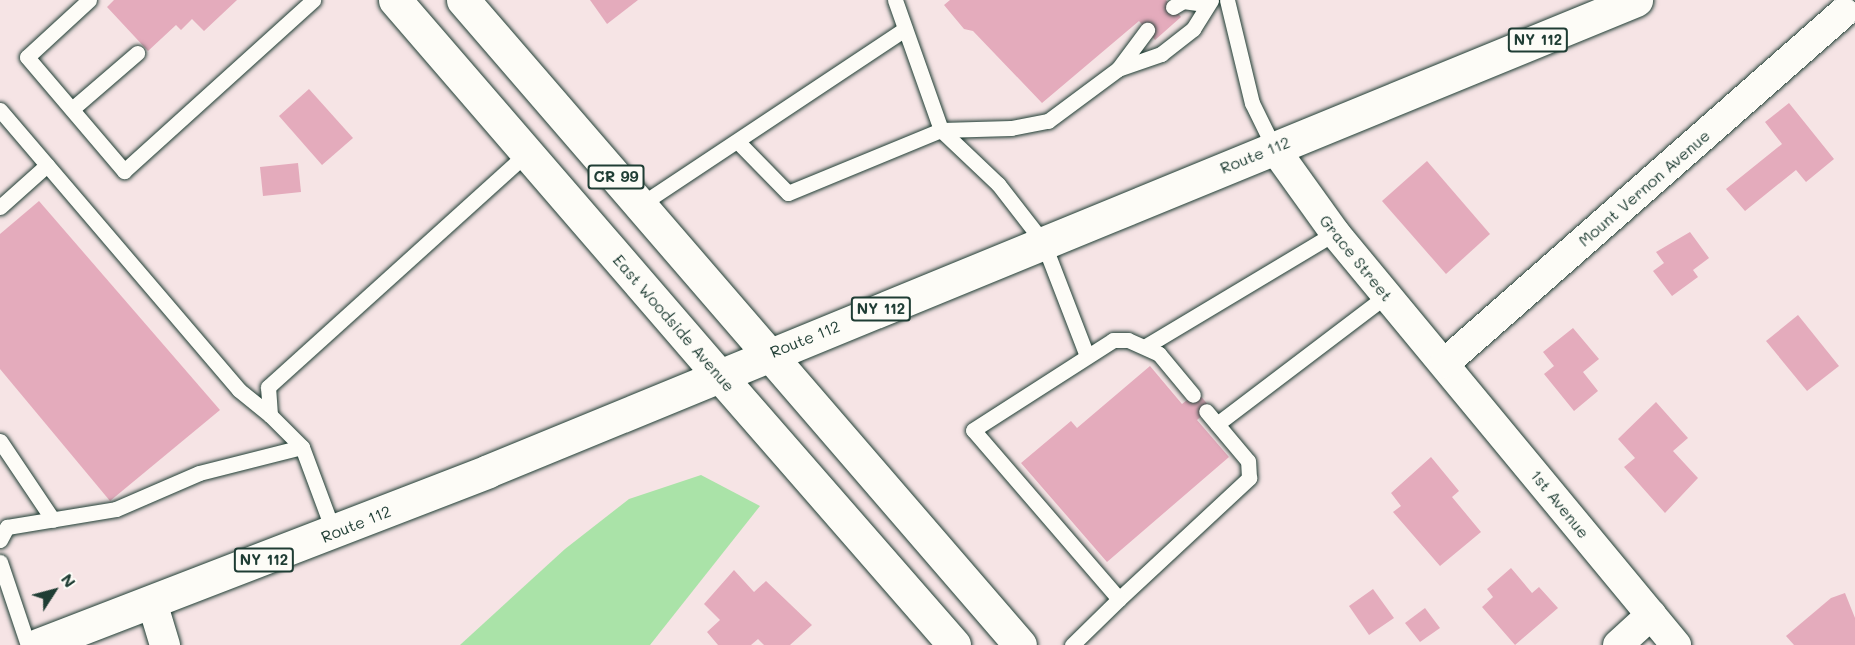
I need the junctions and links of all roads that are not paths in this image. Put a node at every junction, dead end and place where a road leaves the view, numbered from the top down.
1 (89, 0) edge
2 (313, 0) edge
3 (395, 0) edge
4 (463, 0) edge
5 (895, 0) edge
6 (1227, 0) edge
7 (1636, 0) edge
8 (1208, 2) edge
9 (1173, 7) dead end
10 (1844, 13) edge
11 (905, 29) junction
12 (1147, 30) dead end
13 (137, 53) dead end
14 (1118, 69) junction
15 (72, 109) junction
16 (0, 110) edge
17 (941, 130) junction
18 (739, 143) junction
19 (1274, 148) junction
20 (528, 152) junction
21 (47, 165) junction
22 (640, 205) junction
23 (0, 207) edge
24 (1335, 233) junction
25 (1043, 242) junction
26 (1387, 295) junction
27 (1146, 346) junction
28 (769, 354) junction
29 (1087, 356) junction
30 (1445, 363) junction
31 (718, 374) junction
32 (1193, 395) dead end
33 (1206, 411) dead end
34 (270, 415) junction
35 (1217, 424) junction
36 (0, 441) edge
37 (302, 447) junction
38 (53, 520) junction
39 (334, 533) junction
40 (0, 540) edge
41 (0, 562) edge
42 (1119, 599) junction
43 (152, 603) junction
44 (1652, 615) junction
45 (28, 645) edge
46 (38, 645) edge
47 (165, 645) edge
48 (954, 645) edge
49 (1020, 645) edge
50 (1072, 645) edge
51 (1618, 645) edge
52 (1676, 645) edge

1 - 15 lane
2 - 15 lane
3 - 20 main road, East Woodside Avenue / CR 99
4 - 22 main road, CR 99
5 - 11 lane
6 - 19 lane
7 - 19 main road, Route 112 / NY 112
8 - 9 lane
8 - 14 lane
10 - 30 street, Mount Vernon Avenue
11 - 17 lane
11 - 18 lane
12 - 14 lane
13 - 15 lane
14 - 17 lane
16 - 21 lane
17 - 18 lane
17 - 25 lane
18 - 22 lane
19 - 24 street, Grace Street
19 - 25 main road, Route 112 / NY 112
20 - 31 main road, East Woodside Avenue / CR 99
20 - 34 lane
21 - 23 lane
21 - 34 lane
22 - 28 main road, CR 99
24 - 26 street, Grace Street
24 - 27 lane
25 - 28 main road, Route 112 / NY 112
25 - 29 lane
26 - 30 street, Grace Street
26 - 35 lane
27 - 29 lane
27 - 32 lane
28 - 31 main road, Route 112 / NY 112
28 - 49 main road, CR 99
29 - 42 lane
30 - 44 street, 1st Avenue
31 - 39 main road, Route 112 / NY 112
31 - 48 main road, East Woodside Avenue / CR 99
33 - 35 lane
34 - 37 lane
35 - 42 lane
36 - 38 lane
37 - 38 lane
37 - 39 lane
38 - 40 lane
39 - 43 main road, Route 112 / NY 112
41 - 45 lane
42 - 50 lane
43 - 46 main road, Route 112 / NY 112
43 - 47 street
44 - 51 street
44 - 52 street, 1st Avenue

